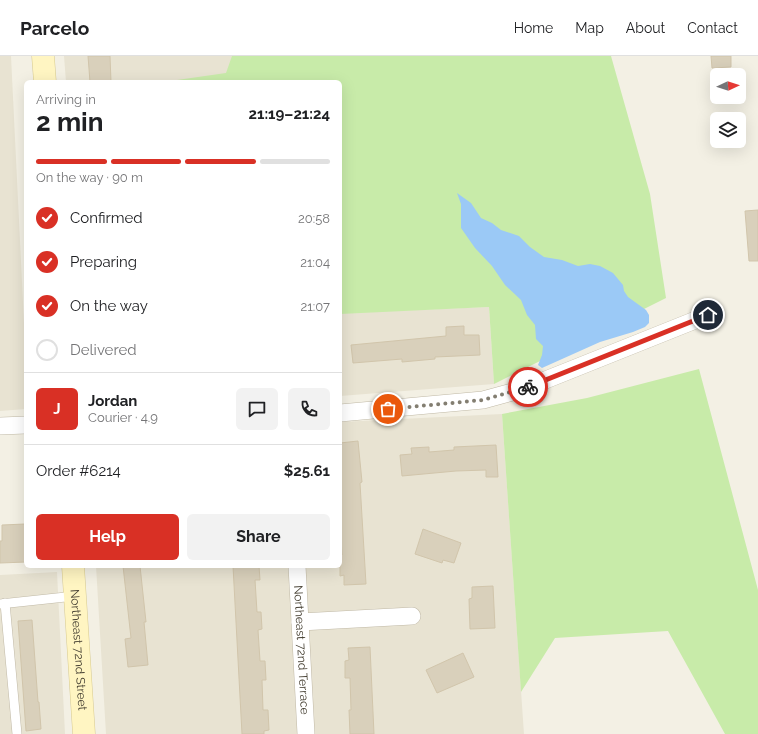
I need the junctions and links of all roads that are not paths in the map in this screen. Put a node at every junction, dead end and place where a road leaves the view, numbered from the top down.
1 (43, 56) edge
2 (45, 80) edge
3 (708, 315) dead end
4 (342, 413) edge
5 (24, 425) edge
6 (0, 426) edge
7 (73, 568) edge
8 (297, 568) edge
9 (75, 596) junction
10 (3, 604) edge
11 (412, 616) dead end
12 (300, 622) junction
13 (17, 734) edge
14 (84, 734) edge
15 (306, 734) edge

1 - 2 main road
3 - 4 street
5 - 6 street
7 - 9 main road, Northeast 72nd Street
8 - 12 street, Northeast 72nd Terrace
9 - 10 lane
9 - 14 main road, Northeast 72nd Street
10 - 13 lane
11 - 12 street
12 - 15 street, Northeast 72nd Terrace

